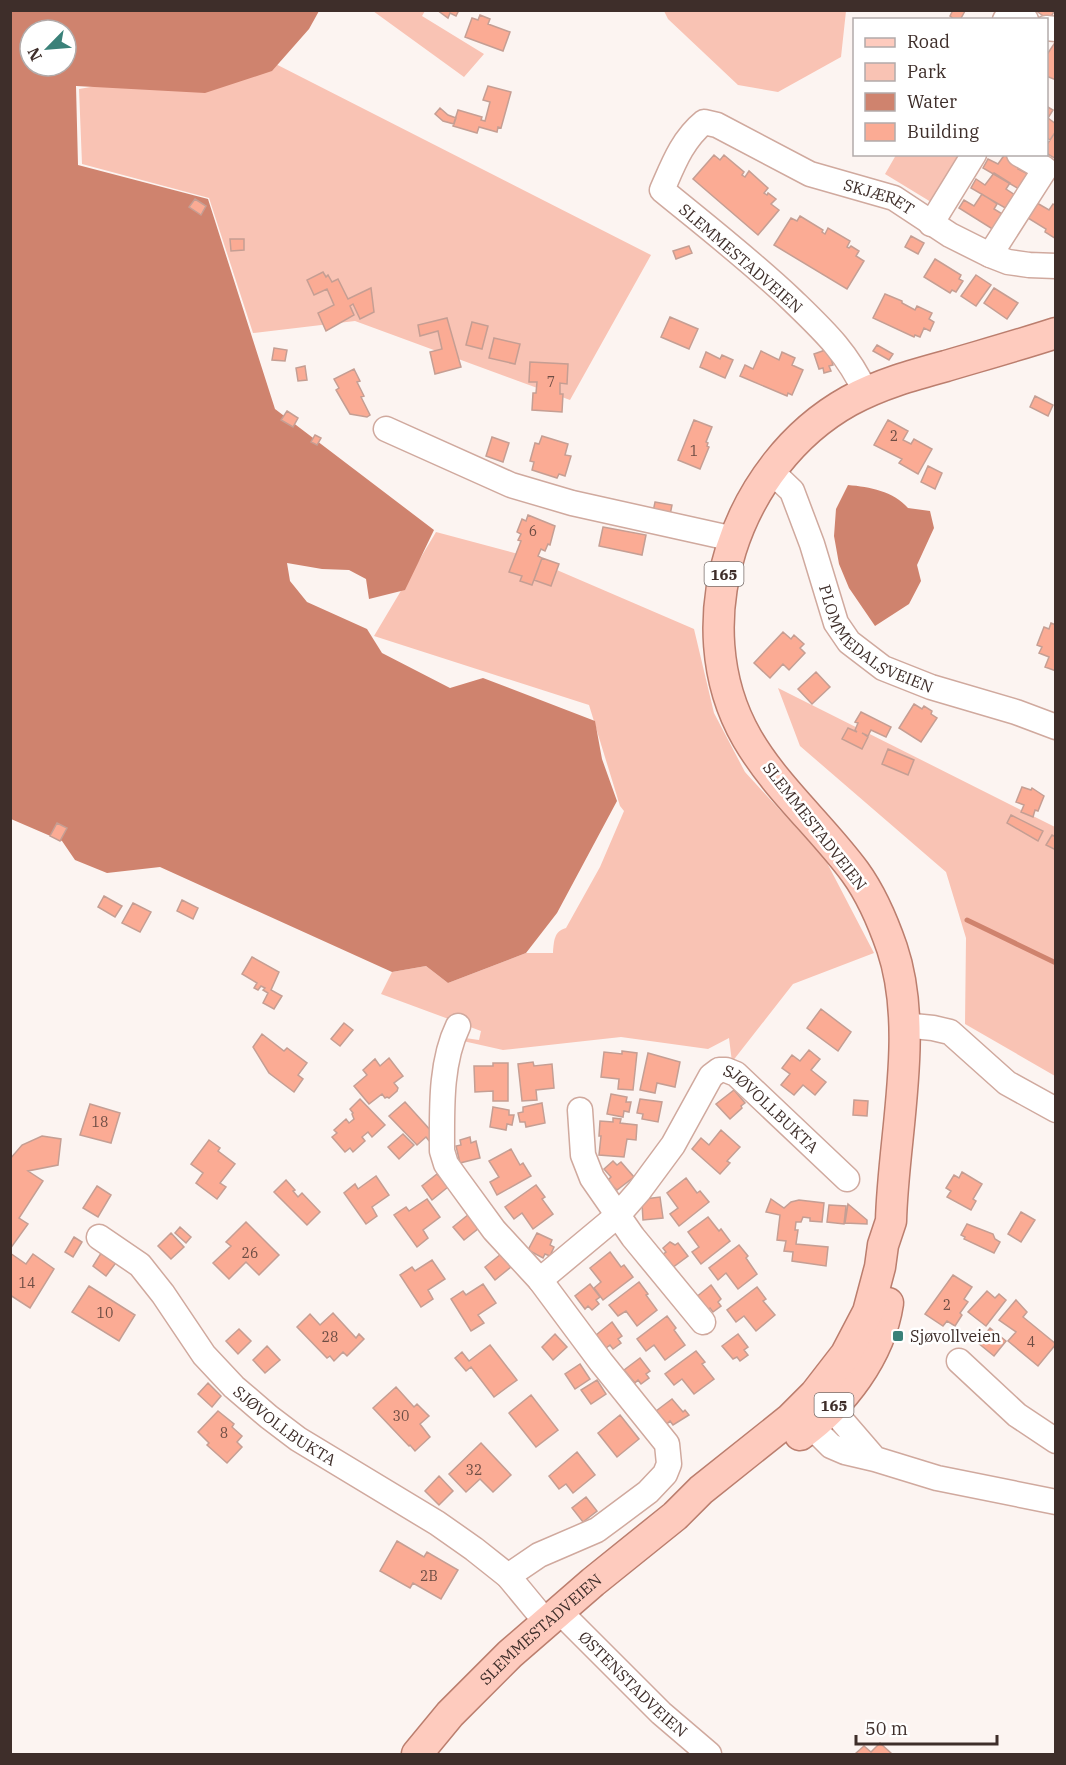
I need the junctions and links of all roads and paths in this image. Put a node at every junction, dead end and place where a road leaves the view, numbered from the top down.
1 (1006, 18) edge
2 (1022, 18) edge
3 (704, 122) joint
4 (973, 156) edge
5 (1022, 156) edge
6 (932, 224) junction
7 (990, 255) junction
8 (1056, 266) edge
9 (1056, 333) edge
10 (866, 393) junction
11 (386, 429) dead end
12 (771, 471) junction
13 (734, 539) junction
14 (1056, 727) edge
15 (903, 1025) junction
16 (458, 1026) dead end
17 (580, 1110) dead end
18 (1056, 1110) edge
19 (847, 1179) dead end
20 (618, 1215) junction
21 (99, 1237) dead end
22 (540, 1280) junction
23 (703, 1322) dead end
24 (959, 1361) dead end
25 (816, 1413) junction
26 (1056, 1441) edge
27 (1056, 1502) edge
28 (508, 1576) junction
29 (552, 1617) junction
30 (417, 1755) edge
31 (708, 1755) edge

1 - 2 street
3 - 6 street, SKJÆRET
3 - 10 street, SLEMMESTADVEIEN
4 - 6 street
5 - 7 street
6 - 7 street, SKJÆRET
7 - 8 street, SKJÆRET
9 - 10 main road, SLEMMESTADVEIEN / 165
10 - 12 main road, SLEMMESTADVEIEN / 165
11 - 13 street
12 - 13 main road, SLEMMESTADVEIEN / 165
12 - 14 street, PLOMMEDALSVEIEN
13 - 15 main road, SLEMMESTADVEIEN / 165
15 - 18 street
15 - 25 main road, SLEMMESTADVEIEN / 165
16 - 22 street
17 - 20 street
19 - 20 street, SJØVOLLBUKTA
20 - 22 street, SJØVOLLBUKTA
20 - 23 street
21 - 28 street, SJØVOLLBUKTA
22 - 28 street
24 - 26 street
25 - 27 street
25 - 29 main road, SLEMMESTADVEIEN / 165
28 - 29 street, SJØVOLLBUKTA
29 - 30 main road, SLEMMESTADVEIEN / 165
29 - 31 street, ØSTENSTADVEIEN

